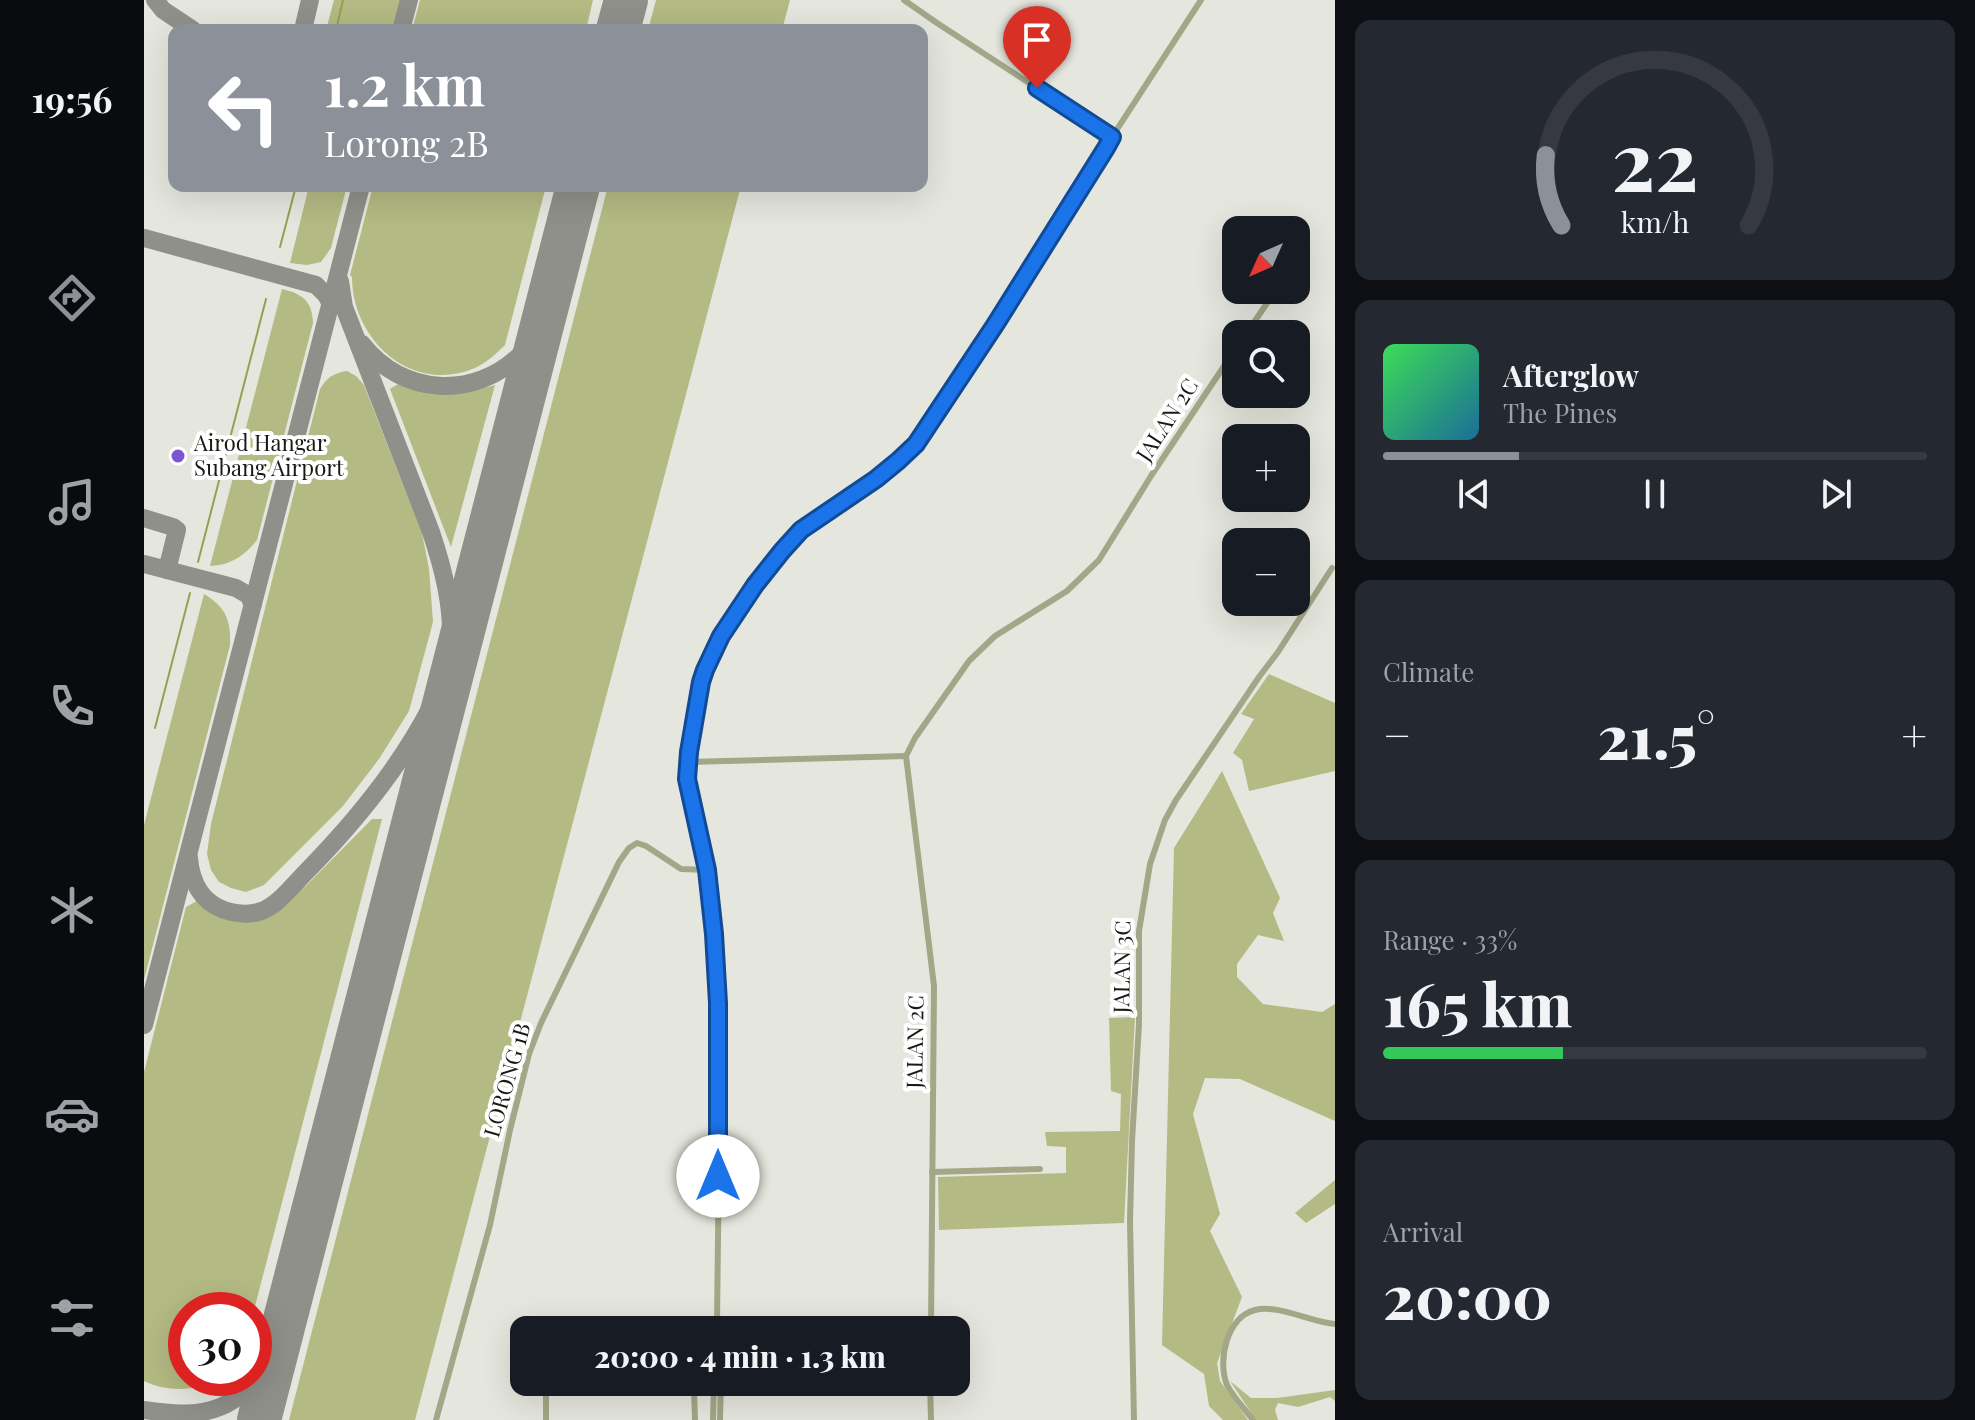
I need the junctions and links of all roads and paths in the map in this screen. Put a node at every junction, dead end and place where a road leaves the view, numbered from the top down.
1 (904, 0) edge
2 (1201, 0) edge
3 (1112, 137) junction
4 (1222, 369) edge
5 (1332, 568) dead end
6 (906, 756) junction
7 (688, 762) junction
8 (707, 870) junction
9 (1040, 1169) dead end
10 (932, 1172) junction
11 (717, 1316) edge
12 (931, 1316) edge
13 (1335, 1324) edge
14 (546, 1396) edge
15 (694, 1396) edge
16 (714, 1396) edge
17 (721, 1396) edge
18 (930, 1396) edge
19 (436, 1420) edge
20 (546, 1420) edge
21 (695, 1420) edge
22 (713, 1420) edge
23 (720, 1420) edge
24 (931, 1420) edge
25 (1134, 1420) edge
26 (1253, 1420) edge

1 - 3 street
2 - 3 street
3 - 7 street
4 - 6 street, JALAN 2C
5 - 25 street, JALAN 3C
6 - 7 street
6 - 10 street, JALAN 2C
7 - 8 street
8 - 11 street
8 - 19 street, LORONG 1B
9 - 10 street
10 - 12 street, JALAN 2C
13 - 26 street
14 - 20 street
15 - 21 street
16 - 22 street
17 - 23 street
18 - 24 street

